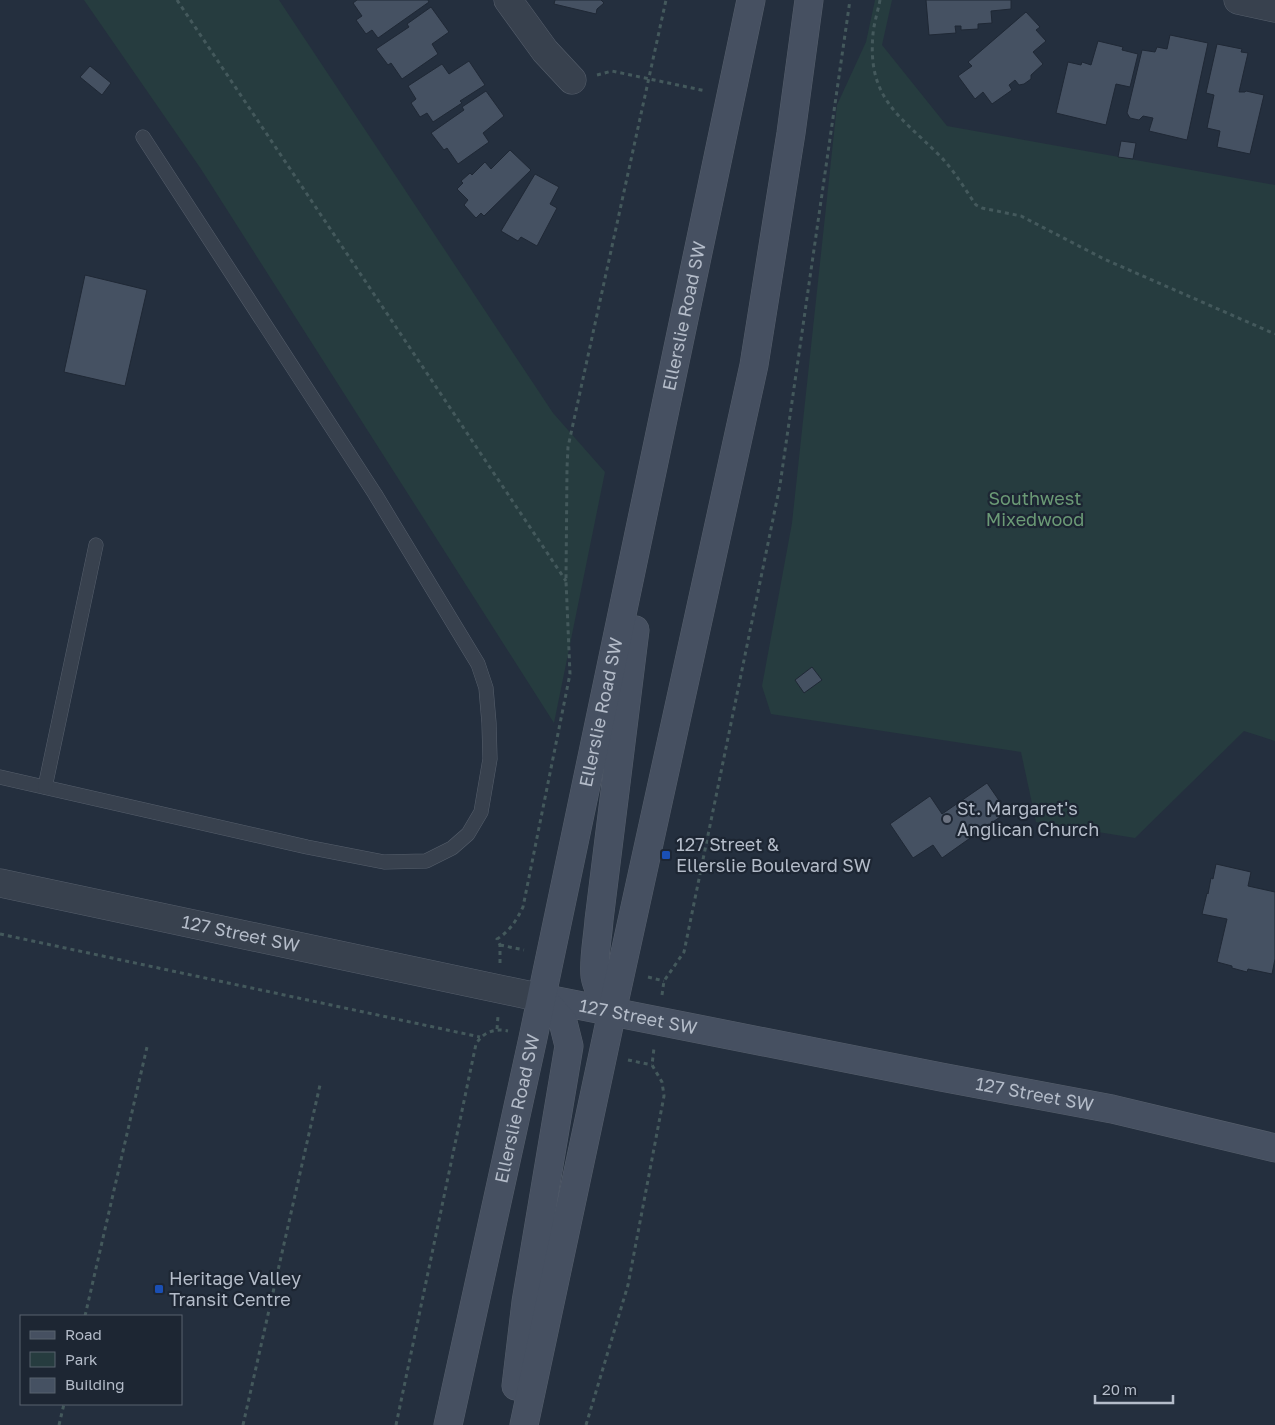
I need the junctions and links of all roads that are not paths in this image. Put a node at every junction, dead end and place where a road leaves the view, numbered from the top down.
1 (508, 0) edge
2 (751, 0) edge
3 (810, 0) edge
4 (1238, 0) edge
5 (1275, 8) edge
6 (572, 80) road end
7 (143, 137) dead end
8 (659, 435) junction
9 (96, 545) dead end
10 (0, 777) edge
11 (45, 787) junction
12 (0, 884) edge
13 (542, 998) junction
14 (612, 1012) junction
15 (1275, 1148) edge
16 (448, 1425) edge
17 (511, 1425) edge
18 (524, 1425) edge

1 - 6 street
2 - 8 main road, Ellerslie Road SW
3 - 14 main road
4 - 5 street
7 - 11 lane
8 - 13 main road, Ellerslie Road SW
8 - 14 main road
9 - 11 lane
10 - 11 lane
12 - 13 street, 127 Street SW
13 - 14 main road, 127 Street SW
13 - 16 main road, Ellerslie Road SW
13 - 17 main road
14 - 15 main road, 127 Street SW
14 - 18 main road

